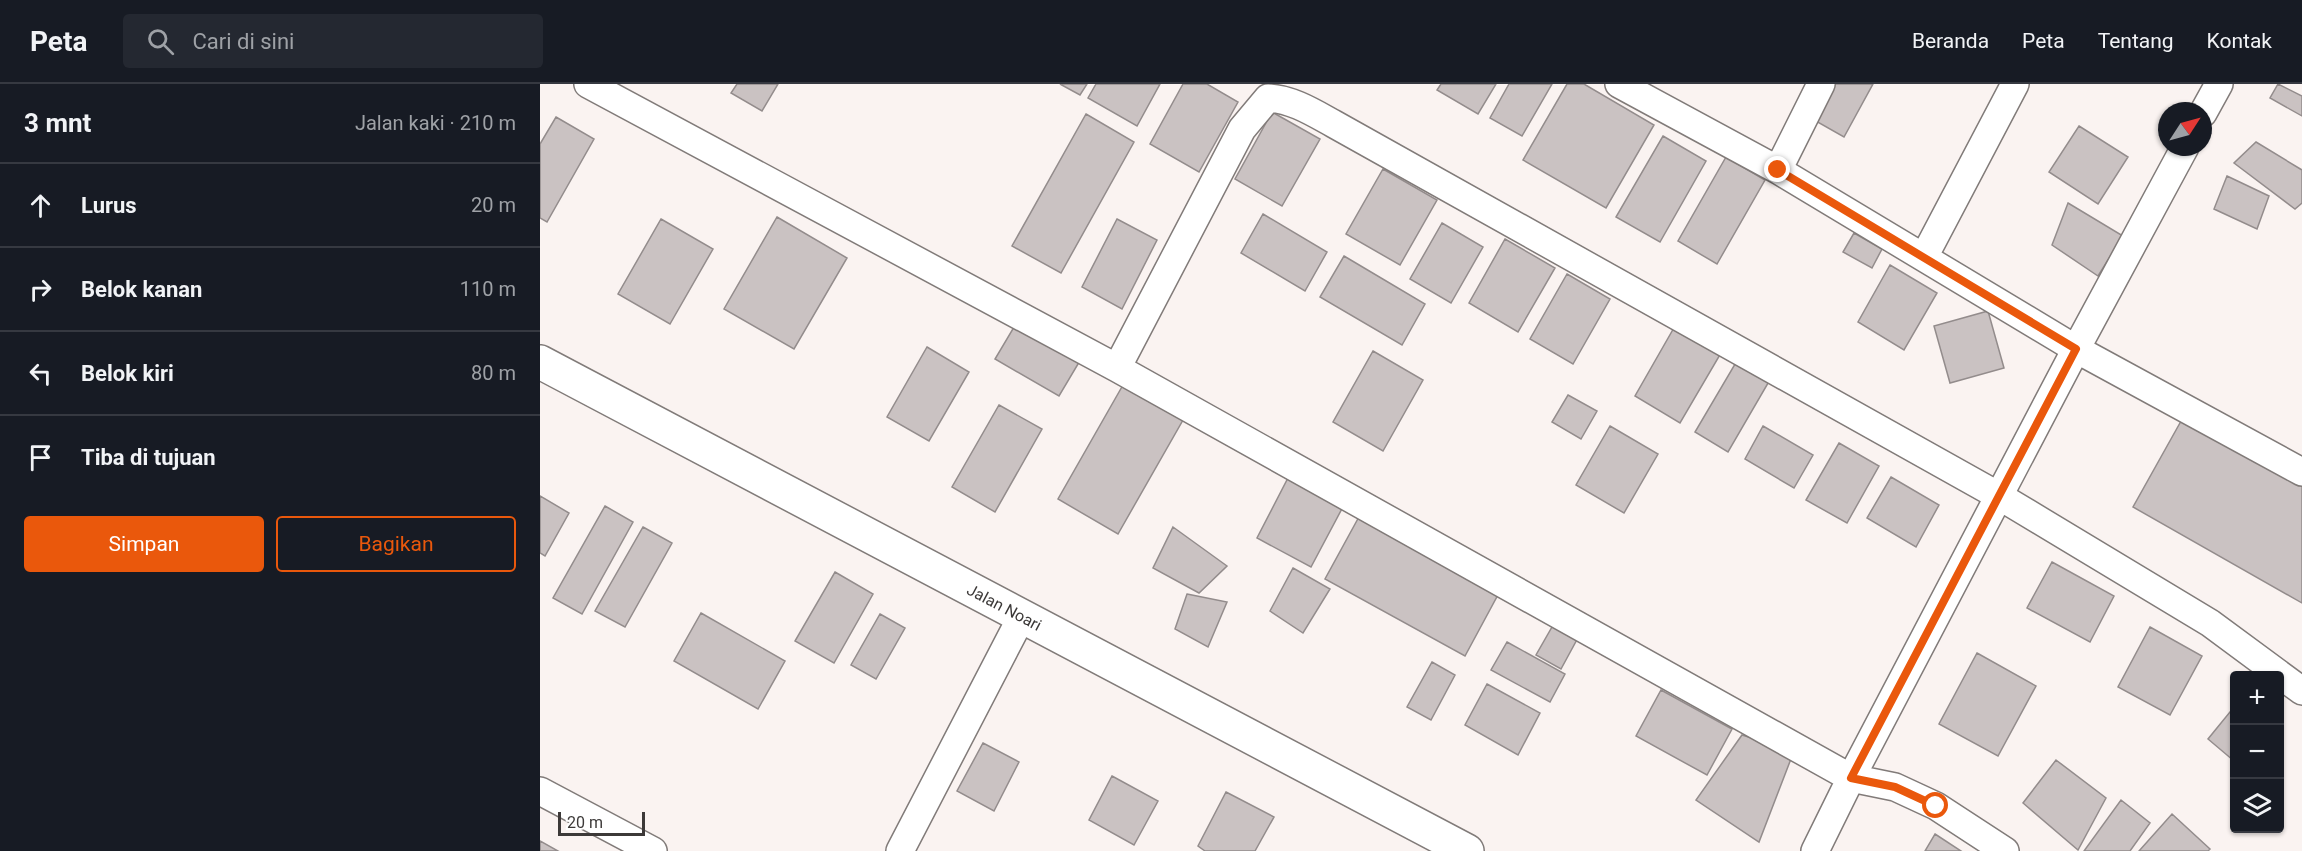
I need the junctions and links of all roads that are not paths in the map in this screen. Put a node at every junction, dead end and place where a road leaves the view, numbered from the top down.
1 (588, 84) edge
2 (1619, 84) edge
3 (1821, 84) edge
4 (2015, 84) edge
5 (2219, 84) edge
6 (2209, 102) edge
7 (2180, 156) edge
8 (1778, 170) junction
9 (1924, 257) junction
10 (2076, 349) junction
11 (540, 362) edge
12 (1117, 368) junction
13 (2302, 472) edge
14 (1999, 496) junction
15 (1022, 616) junction
16 (2302, 691) edge
17 (1851, 778) junction
18 (540, 791) edge
19 (653, 851) edge
20 (900, 851) edge
21 (1467, 851) edge
22 (1815, 851) edge
23 (2005, 851) edge

1 - 12 street
2 - 8 street
3 - 8 street
4 - 9 street
5 - 6 street
7 - 10 street
8 - 9 street
9 - 10 street
10 - 13 street
10 - 14 street
11 - 15 street, Jalan Noari
12 - 14 street
12 - 17 street
14 - 16 street
14 - 17 street
15 - 20 street
15 - 21 street, Jalan Noari
17 - 22 street
17 - 23 street
18 - 19 street

